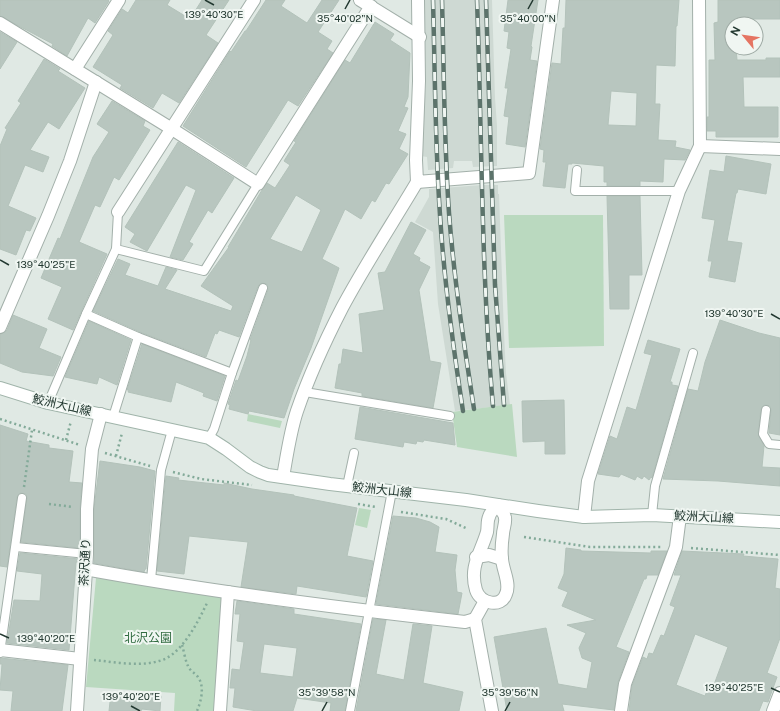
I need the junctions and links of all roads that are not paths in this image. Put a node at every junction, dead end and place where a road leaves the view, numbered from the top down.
1 (119, 0) edge
2 (254, 0) edge
3 (418, 0) edge
4 (553, 0) edge
5 (699, 0) edge
6 (366, 3) edge
7 (0, 23) edge
8 (420, 37) junction
9 (75, 69) junction
10 (96, 82) junction
11 (172, 129) junction
12 (700, 146) junction
13 (780, 149) edge
14 (577, 170) dead end
15 (417, 182) junction
16 (258, 184) junction
17 (679, 191) junction
18 (118, 212) joint
19 (116, 249) junction
20 (264, 288) dead end
21 (86, 314) junction
22 (0, 327) edge
23 (138, 337) junction
24 (693, 353) dead end
25 (232, 372) junction
26 (0, 388) edge
27 (305, 392) junction
28 (48, 403) junction
29 (766, 410) dead end
30 (101, 414) junction
31 (450, 416) dead end
32 (113, 417) junction
33 (172, 430) junction
34 (209, 438) junction
35 (780, 444) edge
36 (354, 452) dead end
37 (283, 477) junction
38 (347, 486) junction
39 (392, 491) junction
40 (22, 498) road end
41 (498, 505) junction
42 (652, 515) junction
43 (584, 516) junction
44 (680, 516) junction
45 (780, 522) edge
46 (16, 547) junction
47 (87, 554) junction
48 (476, 557) junction
49 (502, 559) junction
50 (85, 569) junction
51 (151, 580) junction
52 (228, 592) junction
53 (485, 601) junction
54 (368, 611) junction
55 (475, 619) junction
56 (0, 650) edge
57 (0, 653) edge
58 (80, 659) junction
59 (780, 693) edge
60 (77, 711) edge
61 (220, 711) edge
62 (350, 711) edge
63 (492, 711) edge
64 (620, 711) edge
65 (773, 711) edge

1 - 9 street
2 - 11 street
3 - 8 street
4 - 15 street
5 - 12 street
6 - 8 street
6 - 16 street
7 - 9 street
8 - 15 street
9 - 10 street
10 - 11 street
10 - 22 street
11 - 16 street
11 - 18 street
12 - 13 street
12 - 17 street
14 - 17 lane
15 - 27 street
16 - 19 lane
17 - 43 street
18 - 19 lane
19 - 21 lane
20 - 25 lane
21 - 23 lane
21 - 28 lane
23 - 25 lane
23 - 32 lane
24 - 42 lane
25 - 34 lane
26 - 28 street, 鮫洲大山線
27 - 31 lane
27 - 37 street
28 - 30 street, 鮫洲大山線
29 - 35 lane
30 - 32 street, 鮫洲大山線
30 - 47 street, 茶沢通り
32 - 33 street, 鮫洲大山線
33 - 34 street, 鮫洲大山線
33 - 51 lane
34 - 37 street, 鮫洲大山線
36 - 38 lane
37 - 38 street, 鮫洲大山線
38 - 39 street, 鮫洲大山線
39 - 41 street, 鮫洲大山線
39 - 54 lane
40 - 46 lane
41 - 43 street, 鮫洲大山線
41 - 48 street
41 - 49 street
42 - 43 street, 鮫洲大山線
42 - 44 street, 鮫洲大山線
44 - 45 street, 鮫洲大山線
44 - 64 street
46 - 47 lane
46 - 56 lane
47 - 50 street, 茶沢通り
48 - 49 street
48 - 53 street
49 - 53 street
50 - 51 street
50 - 58 street, 茶沢通り
51 - 52 street
52 - 54 street
52 - 61 street
53 - 55 street
54 - 55 street
54 - 62 lane
55 - 63 street
56 - 57 lane
56 - 58 street
58 - 60 street, 茶沢通り
59 - 65 street

